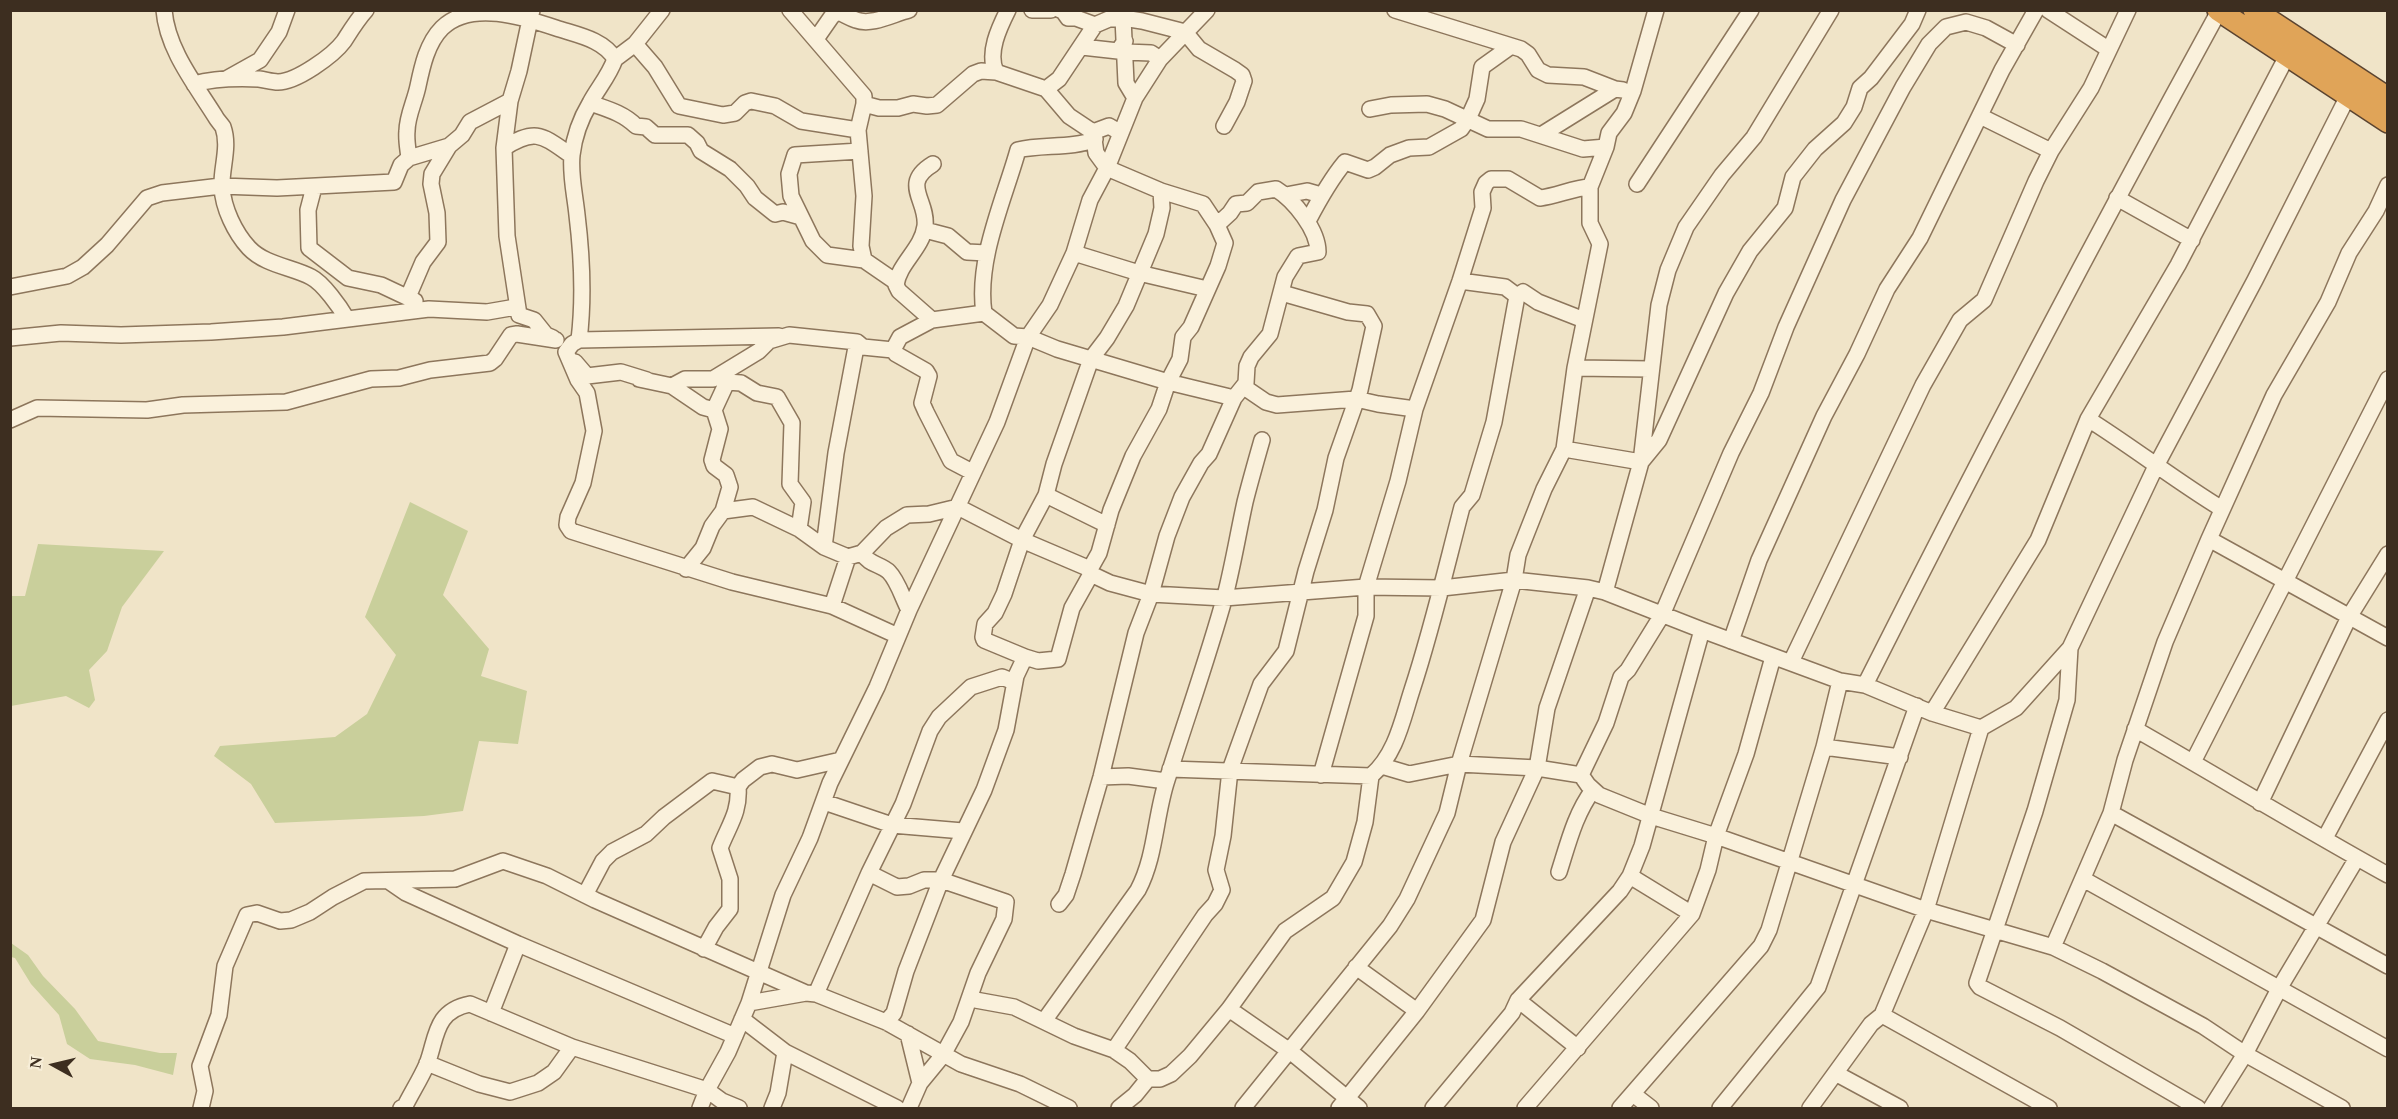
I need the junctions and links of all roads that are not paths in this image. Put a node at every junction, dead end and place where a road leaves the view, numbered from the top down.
1 (164, 10) edge
2 (287, 10) edge
3 (366, 10) edge
4 (662, 10) edge
5 (790, 10) edge
6 (909, 10) edge
7 (1008, 10) edge
8 (1032, 10) edge
9 (1051, 10) edge
10 (1060, 10) edge
11 (1207, 10) edge
12 (1395, 10) edge
13 (1656, 10) edge
14 (1750, 10) edge
15 (1831, 10) edge
16 (1918, 10) edge
17 (2036, 10) edge
18 (2048, 10) edge
19 (2128, 10) edge
20 (2218, 11) edge
21 (501, 13) edge
22 (2262, 13) edge
23 (1121, 14) edge
24 (530, 15) edge
25 (1095, 25) junction
26 (1185, 32) junction
27 (816, 39) junction
28 (635, 44) junction
29 (2017, 45) junction
30 (1125, 46) junction
31 (1082, 47) junction
32 (1510, 47) junction
33 (2108, 49) junction
34 (2288, 56) junction
35 (615, 59) junction
36 (1160, 59) junction
37 (996, 72) junction
38 (226, 79) junction
39 (194, 84) junction
40 (1046, 89) junction
41 (1615, 89) junction
42 (1633, 91) junction
43 (2348, 96) junction
44 (1135, 98) junction
45 (2388, 98) edge
46 (510, 101) junction
47 (590, 103) junction
48 (864, 104) junction
49 (1370, 109) dead end
50 (1980, 116) junction
51 (1468, 119) junction
52 (2388, 122) edge
53 (1224, 126) dead end
54 (858, 130) junction
55 (1121, 133) junction
56 (1541, 135) junction
57 (1094, 136) junction
58 (449, 146) junction
59 (1606, 147) junction
60 (504, 148) junction
61 (2051, 151) junction
62 (860, 152) junction
63 (572, 156) junction
64 (409, 158) junction
65 (933, 164) dead end
66 (1107, 168) junction
67 (1637, 184) dead end
68 (2388, 185) edge
69 (221, 186) junction
70 (314, 187) junction
71 (1590, 187) junction
72 (1161, 191) junction
73 (1286, 195) junction
74 (1322, 195) junction
75 (2117, 198) junction
76 (801, 217) junction
77 (1308, 221) junction
78 (1217, 225) junction
79 (925, 230) junction
80 (2192, 240) junction
81 (987, 253) junction
82 (1074, 253) junction
83 (864, 260) junction
84 (1139, 273) junction
85 (1460, 281) junction
86 (896, 282) junction
87 (10, 287) edge
88 (1207, 289) junction
89 (1282, 293) junction
90 (1517, 296) junction
91 (408, 297) junction
92 (516, 307) junction
93 (429, 309) junction
94 (984, 313) junction
95 (346, 319) junction
96 (932, 320) junction
97 (1584, 320) junction
98 (779, 336) junction
99 (10, 338) edge
100 (1028, 338) junction
101 (556, 340) junction
102 (579, 340) junction
103 (857, 342) junction
104 (893, 350) junction
105 (568, 358) junction
106 (1092, 358) junction
107 (1575, 368) junction
108 (1650, 369) junction
109 (2388, 379) edge
110 (1168, 382) junction
111 (672, 386) junction
112 (1239, 392) junction
113 (1356, 399) junction
114 (1415, 409) junction
115 (714, 411) junction
116 (2088, 419) junction
117 (10, 420) edge
118 (1262, 440) dead end
119 (1564, 449) junction
120 (1641, 462) junction
121 (2156, 466) junction
122 (972, 472) junction
123 (1046, 495) junction
124 (958, 507) junction
125 (2222, 510) junction
126 (723, 511) junction
127 (1107, 525) junction
128 (799, 529) junction
129 (2209, 539) junction
130 (1022, 540) junction
131 (824, 547) junction
132 (2388, 554) edge
133 (855, 555) junction
134 (686, 568) junction
135 (1090, 571) junction
136 (1514, 580) junction
137 (2285, 582) junction
138 (1366, 587) junction
139 (1442, 588) junction
140 (1588, 588) junction
141 (1605, 592) junction
142 (1151, 594) junction
143 (1301, 594) junction
144 (1224, 598) junction
145 (832, 606) junction
146 (909, 610) junction
147 (1662, 615) junction
148 (2349, 617) junction
149 (1702, 630) junction
150 (898, 636) junction
151 (2388, 638) edge
152 (1731, 641) junction
153 (2070, 648) junction
154 (1025, 657) junction
155 (1773, 657) junction
156 (1791, 662) junction
157 (1840, 681) junction
158 (1014, 682) junction
159 (1865, 685) junction
160 (1917, 706) junction
161 (1932, 713) junction
162 (2388, 720) edge
163 (1982, 728) junction
164 (2135, 729) junction
165 (1824, 747) junction
166 (1900, 757) junction
167 (841, 760) junction
168 (2193, 762) junction
169 (1459, 764) junction
170 (1537, 768) junction
171 (1230, 770) junction
172 (1377, 771) junction
173 (1168, 775) junction
174 (1321, 775) junction
175 (1581, 775) junction
176 (1101, 777) junction
177 (738, 787) junction
178 (1593, 790) junction
179 (824, 802) junction
180 (2260, 803) junction
181 (2111, 813) junction
182 (1651, 816) junction
183 (892, 825) junction
184 (963, 831) junction
185 (1716, 836) junction
186 (2325, 838) junction
187 (2357, 858) junction
188 (1788, 861) junction
189 (1558, 872) dead end
190 (869, 873) junction
191 (2388, 875) edge
192 (1630, 876) junction
193 (2083, 879) junction
194 (941, 880) junction
195 (390, 882) junction
196 (1853, 885) junction
197 (585, 895) junction
198 (1059, 904) dead end
199 (1926, 909) junction
200 (1692, 914) junction
201 (2316, 926) junction
202 (1996, 931) junction
203 (518, 944) junction
204 (2053, 947) junction
205 (704, 950) junction
206 (2388, 966) edge
207 (1356, 967) junction
208 (759, 971) junction
209 (2280, 987) junction
210 (811, 994) junction
211 (970, 999) junction
212 (1518, 1000) junction
213 (749, 1003) junction
214 (1229, 1009) junction
215 (1417, 1011) junction
216 (491, 1013) junction
217 (1882, 1015) junction
218 (742, 1019) junction
219 (1044, 1021) junction
220 (886, 1022) junction
221 (908, 1034) junction
222 (735, 1036) junction
223 (572, 1047) junction
224 (1578, 1048) junction
225 (2388, 1048) edge
226 (1114, 1050) junction
227 (785, 1052) junction
228 (1291, 1052) junction
229 (2245, 1054) junction
230 (943, 1055) junction
231 (427, 1063) junction
232 (1837, 1074) junction
233 (1148, 1079) junction
234 (920, 1083) junction
235 (707, 1090) junction
236 (1633, 1094) junction
237 (1349, 1105) edge
238 (201, 1108) edge
239 (401, 1108) edge
240 (700, 1108) edge
241 (739, 1108) edge
242 (772, 1108) edge
243 (897, 1108) edge
244 (909, 1108) edge
245 (1069, 1108) edge
246 (1119, 1108) edge
247 (1243, 1108) edge
248 (1433, 1108) edge
249 (1525, 1108) edge
250 (1620, 1108) edge
251 (1651, 1108) edge
252 (1720, 1108) edge
253 (1810, 1108) edge
254 (1900, 1108) edge
255 (2049, 1108) edge
256 (2198, 1108) edge
257 (2211, 1108) edge
258 (2342, 1108) edge

1 - 39 street
2 - 38 street
3 - 38 street
4 - 28 street
5 - 27 street
6 - 27 street
7 - 37 street
8 - 9 street
10 - 25 street
11 - 26 street
12 - 32 street
13 - 42 street
14 - 67 street
15 - 108 street
16 - 120 street
17 - 29 street
18 - 33 street
19 - 33 street
20 - 34 highway
20 - 75 street
21 - 24 street
21 - 64 street
22 - 45 highway
23 - 25 street
23 - 26 street
23 - 30 street
24 - 35 street
24 - 46 street
25 - 31 street
26 - 36 street
26 - 53 street
27 - 48 street
28 - 35 street
28 - 54 street
29 - 50 street
29 - 147 street
30 - 31 street
30 - 36 street
30 - 44 street
31 - 40 street
32 - 41 street
32 - 51 street
33 - 61 street
34 - 43 highway
34 - 80 street
35 - 47 street
36 - 44 street
37 - 40 street
37 - 48 street
38 - 39 street
39 - 69 street
40 - 57 street
41 - 42 street
41 - 56 street
42 - 59 street
43 - 52 highway
43 - 121 street
44 - 55 street
46 - 58 street
46 - 60 street
47 - 63 street
47 - 76 street
48 - 54 street
49 - 51 street
50 - 61 street
50 - 152 street
51 - 56 street
51 - 74 street
54 - 62 street
55 - 57 street
55 - 66 street
56 - 59 street
57 - 66 street
57 - 81 street
58 - 64 street
58 - 91 street
59 - 71 street
60 - 63 street
60 - 92 street
61 - 156 street
62 - 76 street
62 - 83 street
63 - 102 street
64 - 70 street
65 - 79 street
66 - 72 street
66 - 82 street
68 - 125 street
69 - 70 street
69 - 87 street
69 - 95 street
70 - 91 street
71 - 85 street
71 - 97 street
72 - 78 street
72 - 84 street
73 - 74 street
73 - 77 street
73 - 78 street
74 - 77 street
75 - 80 street
75 - 159 street
76 - 83 street
77 - 89 street
78 - 88 street
79 - 81 street
79 - 86 street
80 - 116 street
81 - 94 street
82 - 84 street
82 - 100 street
83 - 86 street
84 - 88 street
84 - 106 street
85 - 90 street
85 - 114 street
86 - 96 street
88 - 110 street
89 - 112 street
89 - 113 street
90 - 97 street
90 - 139 street
91 - 93 street
92 - 93 street
92 - 101 street
93 - 95 street
94 - 96 street
94 - 100 street
95 - 99 street
96 - 104 street
97 - 107 street
98 - 102 street
98 - 103 street
98 - 111 street
100 - 106 street
100 - 122 street
101 - 105 street
101 - 117 street
102 - 105 street
103 - 104 street
103 - 131 street
104 - 122 street
105 - 111 street
105 - 134 street
106 - 110 street
106 - 123 street
107 - 108 street
107 - 119 street
108 - 120 street
109 - 137 street
110 - 112 street
110 - 127 street
111 - 115 street
112 - 113 street
112 - 142 street
113 - 114 street
113 - 143 street
114 - 138 street
115 - 126 street
115 - 128 street
116 - 121 street
116 - 161 street
118 - 144 street
119 - 120 street
119 - 136 street
120 - 141 street
121 - 125 street
121 - 153 street
122 - 124 street
123 - 127 street
123 - 130 street
124 - 130 street
124 - 133 street
124 - 146 street
125 - 129 street
126 - 128 street
126 - 134 street
127 - 135 street
128 - 131 street
129 - 137 street
129 - 164 street
130 - 135 street
130 - 154 street
131 - 133 street
132 - 148 street
133 - 145 street
133 - 146 street
134 - 145 street
135 - 142 street
135 - 154 street
136 - 139 street
136 - 140 street
136 - 169 street
137 - 148 street
137 - 168 street
138 - 139 street
138 - 143 street
138 - 174 street
139 - 172 street
140 - 141 street
140 - 170 street
141 - 147 street
142 - 144 street
142 - 176 street
143 - 144 street
143 - 171 street
144 - 173 street
145 - 150 street
146 - 150 street
147 - 149 street
147 - 175 street
148 - 151 street
148 - 180 street
149 - 152 street
149 - 182 street
150 - 167 street
152 - 155 street
153 - 163 street
153 - 202 street
154 - 158 street
155 - 156 street
155 - 185 street
156 - 157 street
157 - 159 street
157 - 165 street
158 - 183 street
158 - 184 street
159 - 160 street
160 - 161 street
160 - 166 street
161 - 163 street
162 - 186 street
163 - 199 street
164 - 168 street
164 - 181 street
165 - 166 street
165 - 188 street
166 - 196 street
167 - 177 street
167 - 179 street
168 - 180 street
169 - 170 street
169 - 172 street
169 - 207 street
170 - 175 street
170 - 215 street
171 - 173 street
171 - 174 street
171 - 226 street
172 - 174 street
172 - 214 street
173 - 176 street
173 - 219 street
175 - 178 street
176 - 198 street
177 - 197 street
177 - 205 street
178 - 182 street
178 - 189 street
179 - 183 street
179 - 208 street
180 - 186 street
181 - 193 street
181 - 201 street
182 - 185 street
182 - 192 street
183 - 184 street
183 - 190 street
184 - 194 street
185 - 188 street
185 - 200 street
186 - 187 street
187 - 191 street
187 - 201 street
188 - 196 street
188 - 236 street
190 - 194 street
190 - 210 street
192 - 200 street
192 - 212 street
193 - 204 street
193 - 209 street
194 - 211 street
194 - 220 street
195 - 197 street
195 - 203 street
195 - 238 street
196 - 199 street
196 - 252 street
197 - 205 street
199 - 202 street
199 - 217 street
200 - 224 street
201 - 206 street
201 - 209 street
202 - 204 street
202 - 256 street
203 - 216 street
203 - 222 street
204 - 229 street
205 - 208 street
207 - 215 street
207 - 228 street
208 - 210 street
208 - 213 street
209 - 225 street
209 - 229 street
210 - 213 street
210 - 220 street
211 - 219 street
211 - 230 street
212 - 224 street
212 - 248 street
213 - 218 street
214 - 228 street
214 - 233 street
215 - 237 street
216 - 223 street
216 - 231 street
217 - 232 street
217 - 255 street
218 - 222 street
218 - 227 street
219 - 226 street
220 - 221 street
221 - 230 street
221 - 234 street
222 - 235 street
223 - 231 street
223 - 235 street
224 - 249 street
226 - 233 street
227 - 242 street
227 - 243 street
228 - 237 street
228 - 247 street
229 - 257 street
229 - 258 street
230 - 234 street
230 - 245 street
231 - 239 street
232 - 253 street
232 - 254 street
233 - 246 street
234 - 244 street
235 - 240 street
235 - 241 street
236 - 250 street
236 - 251 street

